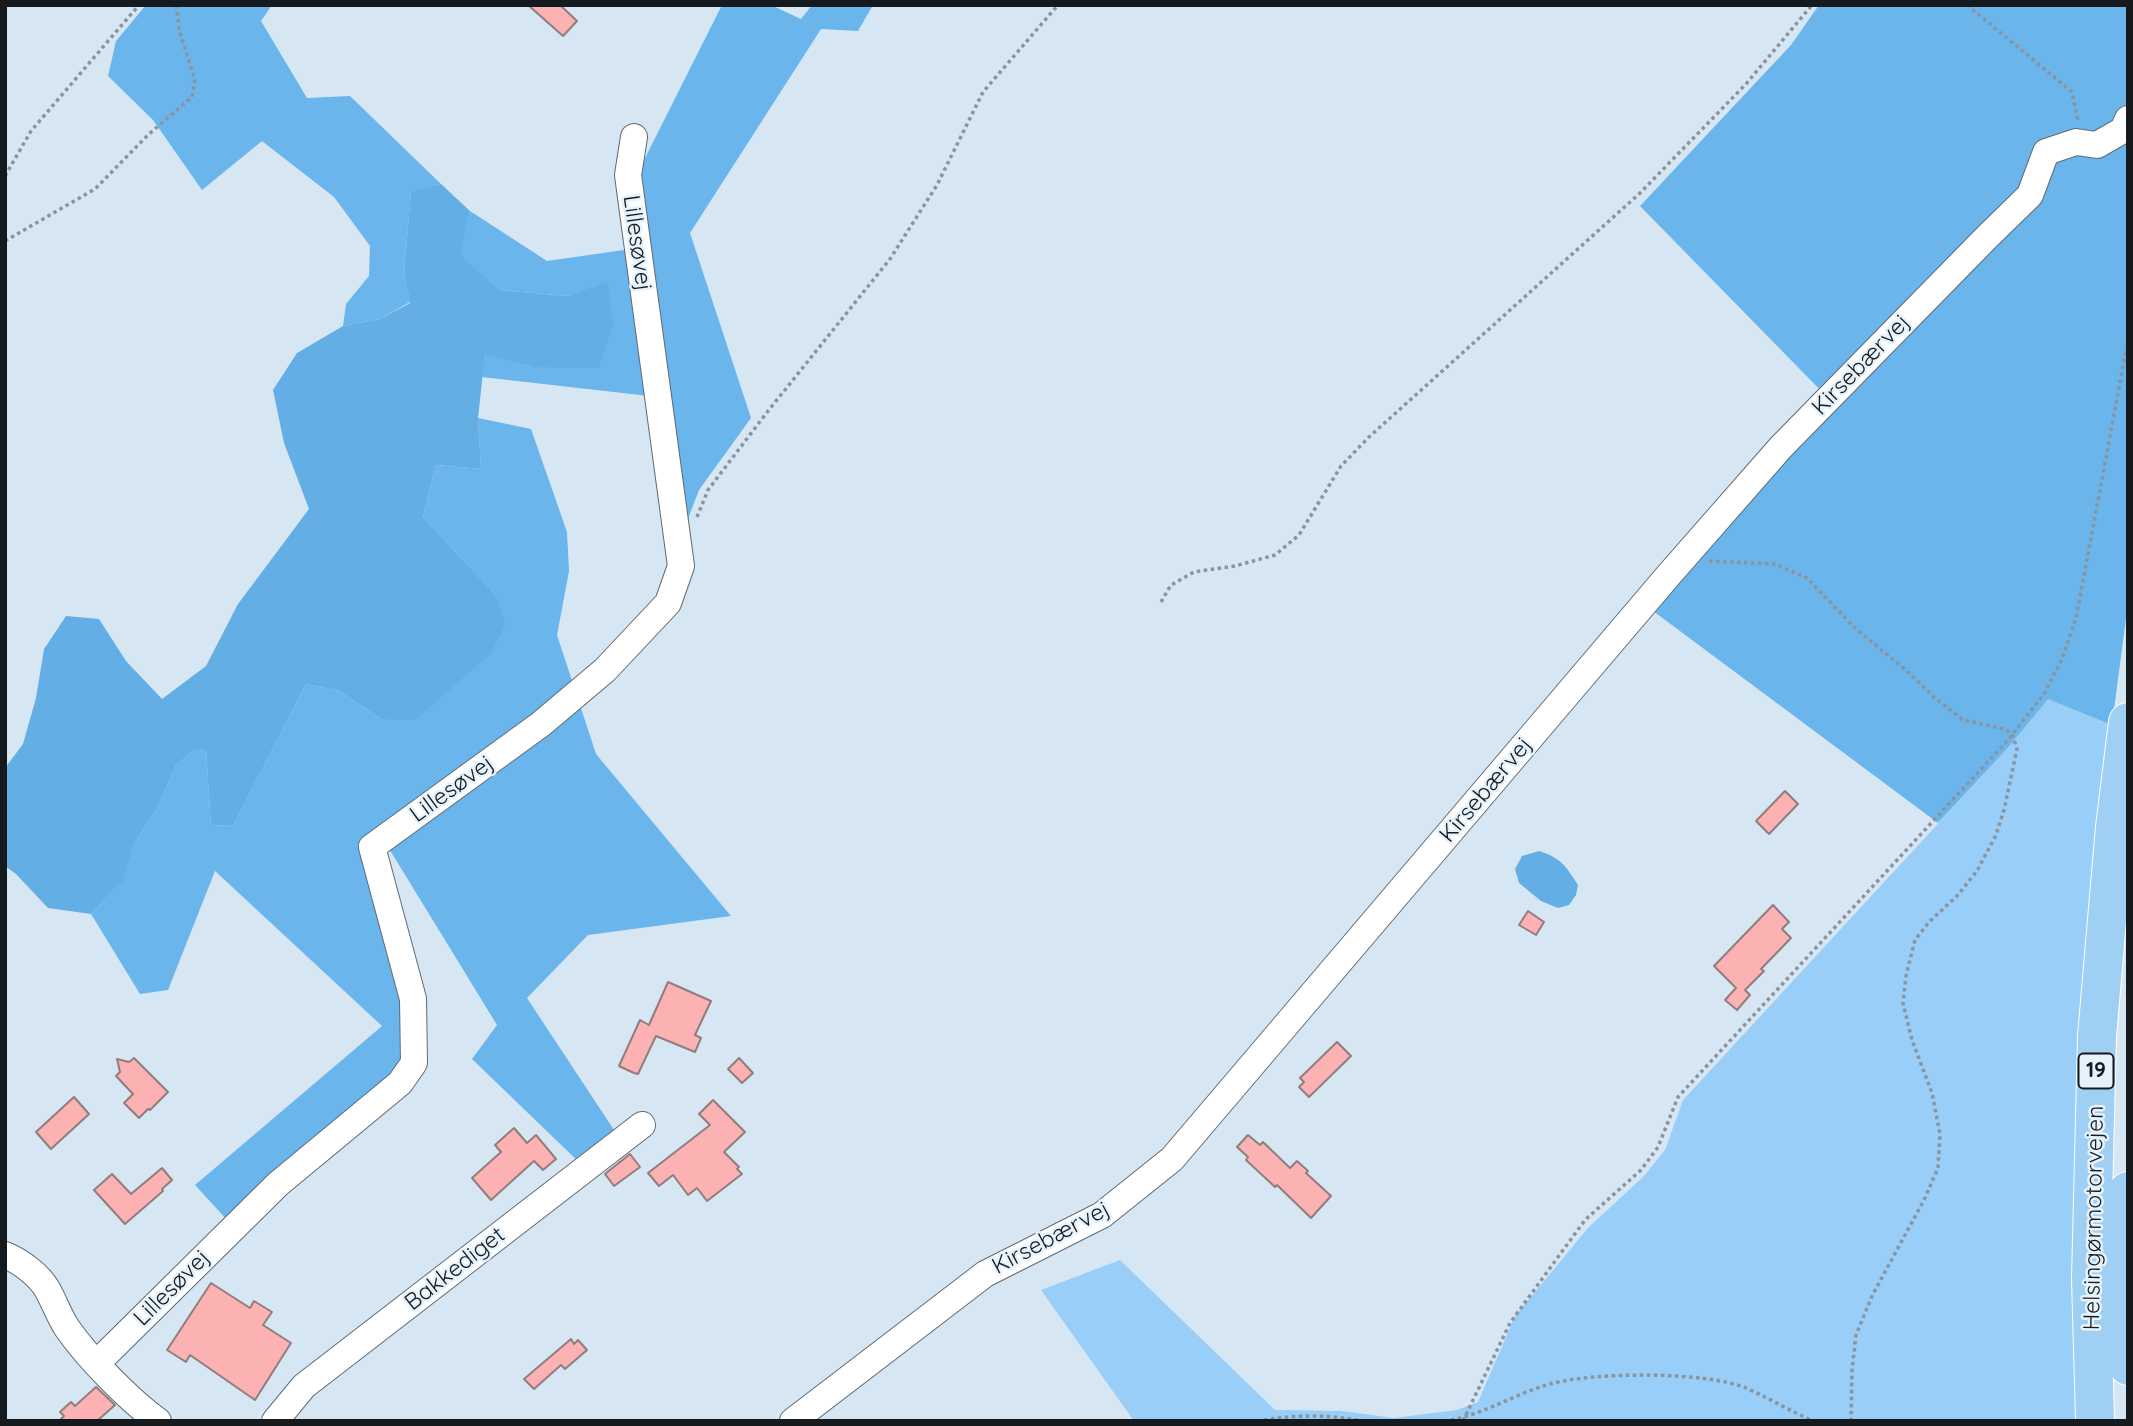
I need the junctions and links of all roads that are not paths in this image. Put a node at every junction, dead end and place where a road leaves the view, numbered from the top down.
1 (2128, 119) edge
2 (635, 137) dead end
3 (2128, 722) edge
4 (642, 1125) dead end
5 (2128, 1191) edge
6 (5, 1255) edge
7 (97, 1363) junction
8 (2128, 1366) edge
9 (158, 1421) edge
10 (275, 1421) edge
11 (793, 1421) edge
12 (2095, 1421) edge

1 - 11 street, Kirsebærvej
2 - 7 street, Lillesøvej
3 - 12 highway, Helsingørmotorvejen / 19
4 - 10 street, Bakkediget
5 - 8 highway, Helsingørmotorvejen
6 - 7 street
7 - 9 street

